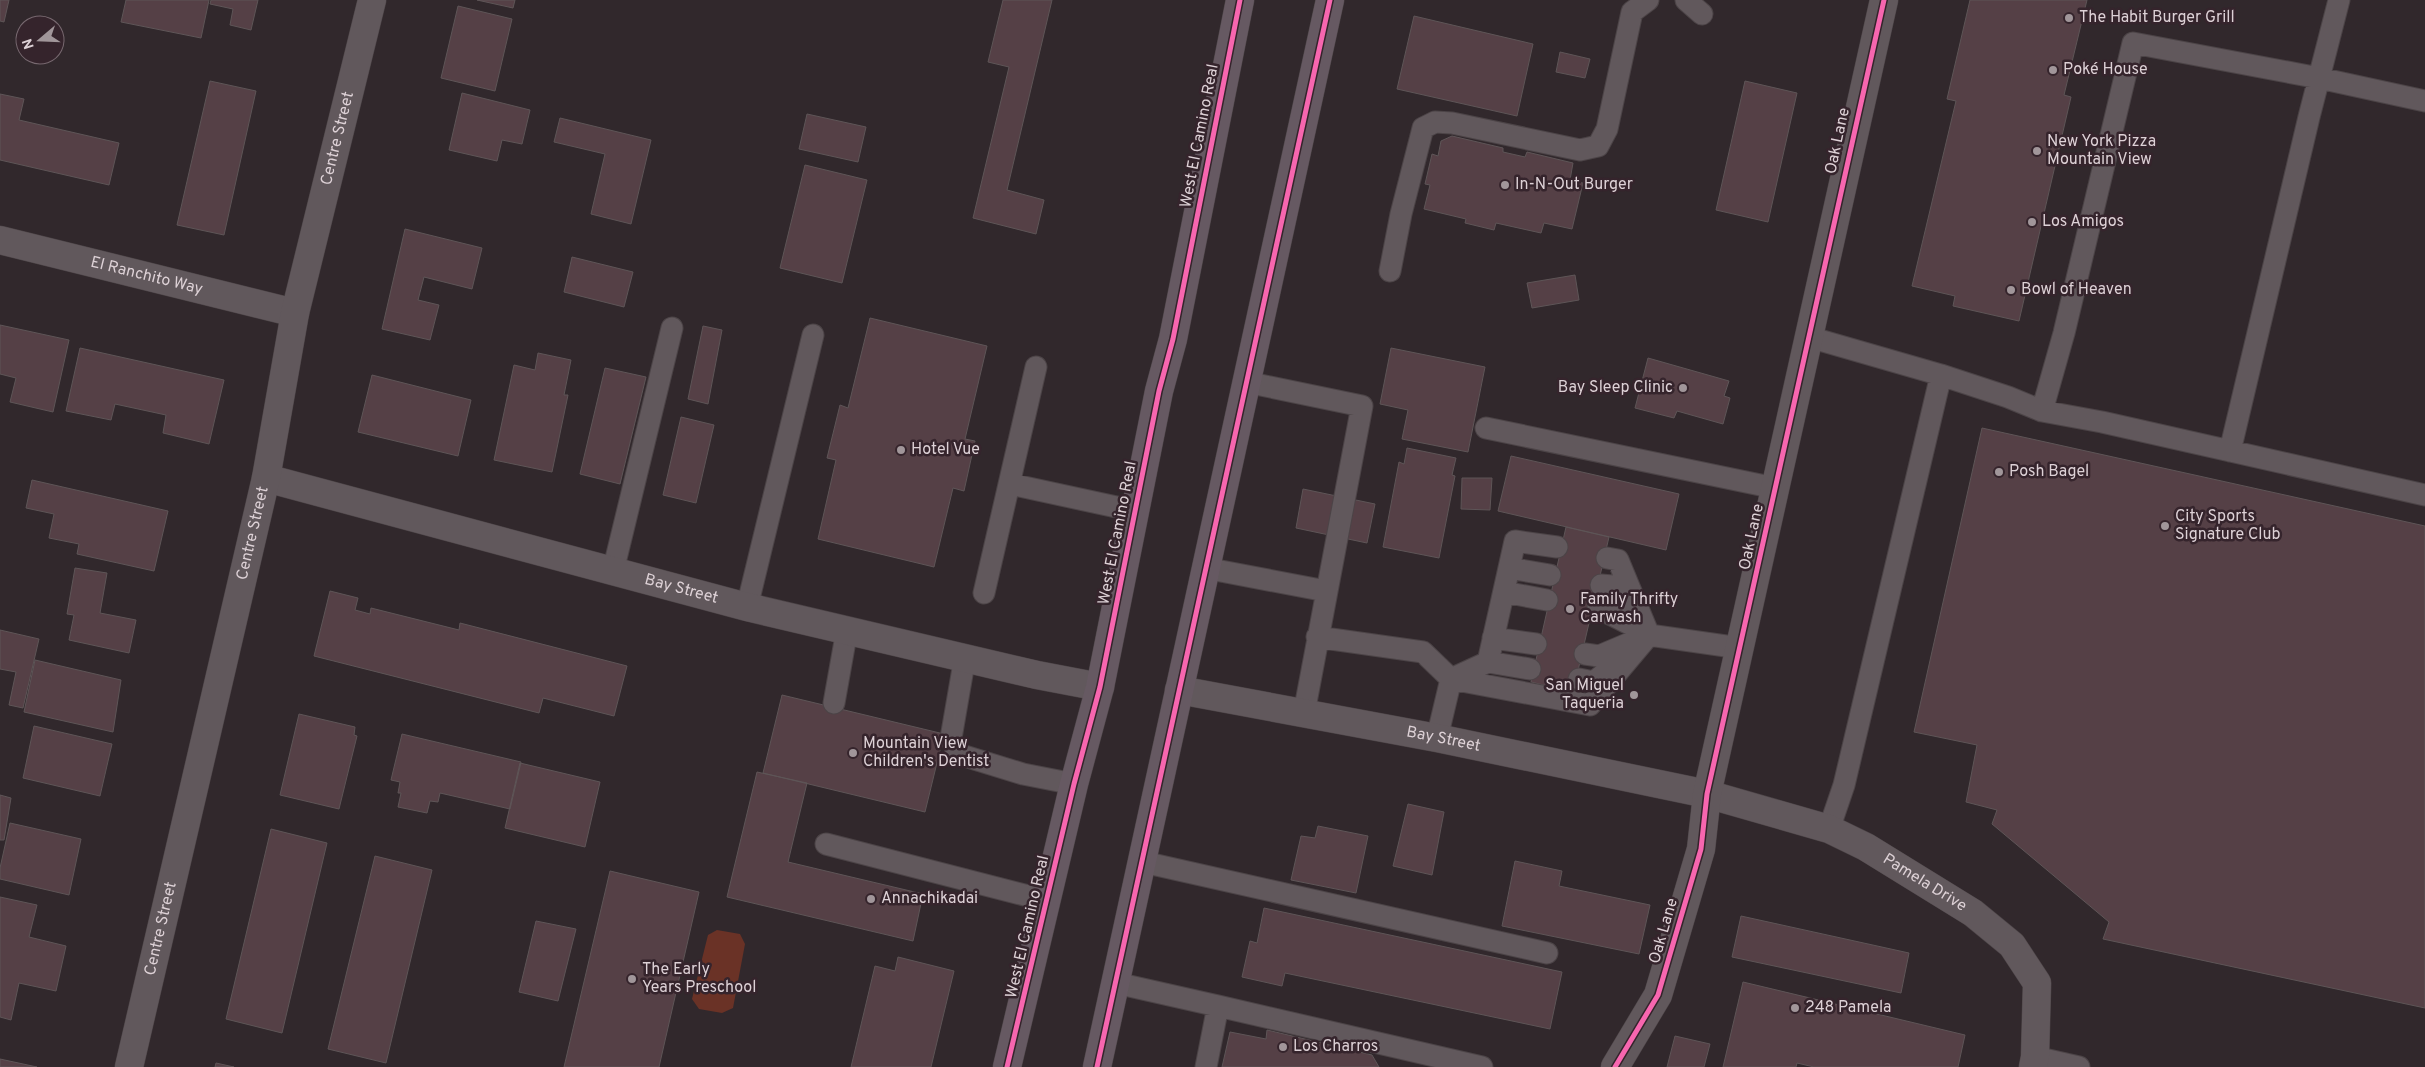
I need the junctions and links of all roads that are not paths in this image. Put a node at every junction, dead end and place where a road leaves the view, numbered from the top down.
1 (372, 0) edge
2 (1240, 0) edge
3 (1330, 0) edge
4 (1648, 0) edge
5 (1686, 0) edge
6 (1884, 0) edge
7 (2339, 0) edge
8 (1702, 14) dead end
9 (2318, 78) junction
10 (2425, 101) edge
11 (0, 240) edge
12 (1390, 271) dead end
13 (295, 313) junction
14 (672, 328) dead end
15 (813, 335) dead end
16 (1809, 337) junction
17 (1036, 367) dead end
18 (1941, 375) junction
19 (1246, 382) junction
20 (2042, 411) junction
21 (1486, 428) dead end
22 (2230, 451) junction
23 (266, 478) junction
24 (1010, 484) junction
25 (1775, 488) junction
26 (2425, 495) edge
27 (1135, 511) junction
28 (1557, 547) dead end
29 (1607, 558) dead end
30 (1205, 568) junction
31 (1509, 568) junction
32 (614, 571) junction
33 (1550, 575) dead end
34 (1600, 585) dead end
35 (1326, 591) junction
36 (1504, 592) junction
37 (984, 593) dead end
38 (1547, 600) dead end
39 (747, 607) junction
40 (1598, 608) dead end
41 (847, 630) junction
42 (1649, 634) junction
43 (1317, 637) junction
44 (1493, 638) junction
45 (1536, 644) dead end
46 (1740, 648) junction
47 (1585, 654) dead end
48 (965, 657) junction
49 (1488, 662) junction
50 (1530, 669) dead end
51 (1579, 679) dead end
52 (1452, 680) junction
53 (1100, 687) junction
54 (1179, 690) junction
55 (834, 703) dead end
56 (1304, 713) junction
57 (1437, 738) junction
58 (1074, 784) junction
59 (1707, 794) junction
60 (1829, 829) junction
61 (826, 844) dead end
62 (1143, 862) junction
63 (1048, 901) junction
64 (1547, 953) dead end
65 (1116, 983) junction
66 (1218, 1006) junction
67 (2034, 1062) edge
68 (129, 1067) edge
69 (1007, 1067) edge
70 (1097, 1067) edge
71 (1206, 1067) edge
72 (1482, 1067) edge
73 (1615, 1067) edge
74 (2079, 1067) edge

1 - 13 street, Centre Street
2 - 27 main road, West El Camino Real
3 - 19 main road
4 - 12 lane
5 - 8 lane
6 - 16 street, Oak Lane
7 - 9 lane
9 - 10 lane
9 - 20 lane
9 - 22 lane
11 - 13 street, El Ranchito Way
13 - 23 street, Centre Street
14 - 32 lane
15 - 39 lane
16 - 18 lane
16 - 25 street, Oak Lane
17 - 24 lane
18 - 20 lane
18 - 60 lane
19 - 30 main road
19 - 35 lane
20 - 22 lane
21 - 25 lane
22 - 26 lane
23 - 32 street, Bay Street
23 - 68 street, Centre Street
24 - 27 lane
24 - 37 lane
25 - 46 street, Oak Lane
27 - 53 main road, West El Camino Real
28 - 31 lane
29 - 42 lane
30 - 35 lane
30 - 54 main road
31 - 33 lane
31 - 36 lane
32 - 39 street, Bay Street
34 - 42 lane
35 - 43 lane
36 - 38 lane
36 - 44 lane
39 - 41 street, Bay Street
40 - 42 lane
41 - 48 street, Bay Street
41 - 55 lane
42 - 46 lane
42 - 47 lane
42 - 51 lane
42 - 52 lane
43 - 52 lane
43 - 56 lane
44 - 45 lane
44 - 49 lane
46 - 59 street, Oak Lane
48 - 53 street, Bay Street
48 - 58 lane
49 - 50 lane
49 - 52 lane
52 - 57 lane
53 - 58 main road, West El Camino Real
54 - 56 street, Bay Street
54 - 62 main road
56 - 57 street, Bay Street
57 - 59 street, Bay Street
58 - 63 main road, West El Camino Real
59 - 60 street, Pamela Drive
59 - 73 street, Oak Lane
60 - 67 street, Pamela Drive
61 - 63 lane
62 - 64 lane
62 - 65 main road
63 - 69 main road, West El Camino Real
65 - 66 lane
65 - 70 main road
66 - 71 lane
66 - 72 lane
67 - 74 lane

